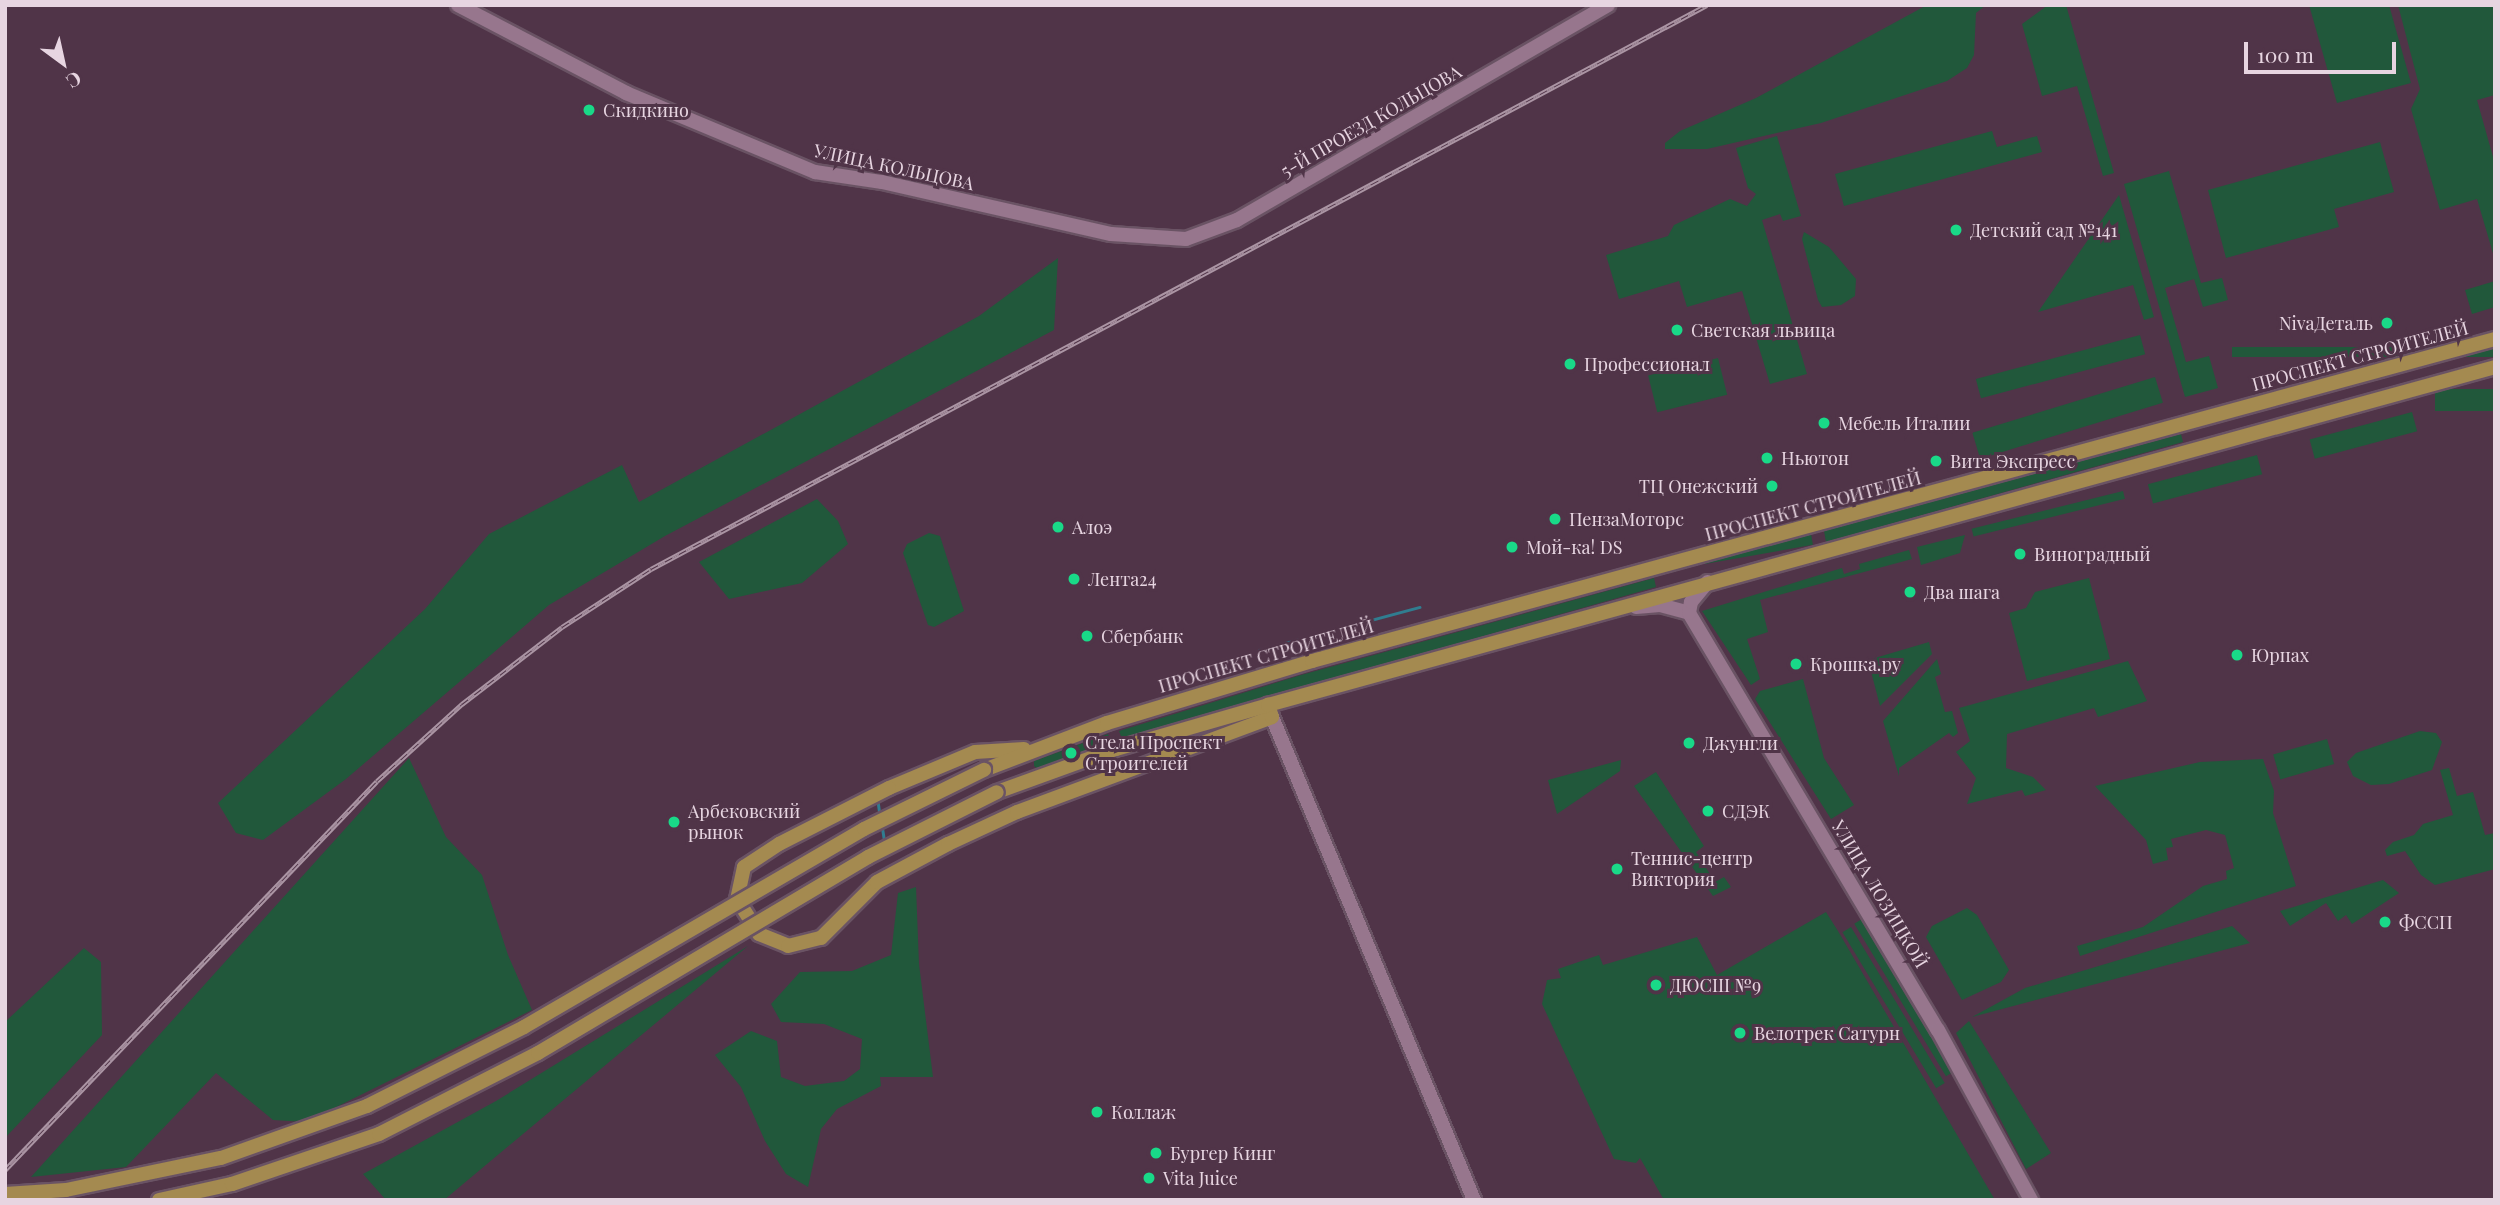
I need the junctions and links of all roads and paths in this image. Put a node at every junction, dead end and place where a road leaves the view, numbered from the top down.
1 (458, 5) edge
2 (1608, 5) edge
3 (1186, 239) joint
4 (2495, 339) edge
5 (2495, 367) edge
6 (2229, 412) junction
7 (2183, 424) junction
8 (2236, 437) junction
9 (2189, 450) junction
10 (1697, 558) junction
11 (1655, 569) junction
12 (1706, 583) junction
13 (1655, 596) junction
14 (1603, 611) junction
15 (1689, 612) junction
16 (1270, 711) junction
17 (1037, 748) junction
18 (5, 1195) edge
19 (159, 1200) edge
20 (1474, 1200) edge
21 (2031, 1200) edge

1 - 3 street, УЛИЦА КОЛЬЦОВА
2 - 3 street, 5-Й ПРОЕЗД КОЛЬЦОВА
4 - 6 main road, ПРОСПЕКТ СТРОИТЕЛЕЙ
5 - 8 main road
6 - 7 main road, ПРОСПЕКТ СТРОИТЕЛЕЙ
6 - 8 main road
7 - 9 main road
7 - 10 main road, ПРОСПЕКТ СТРОИТЕЛЕЙ
8 - 9 main road
9 - 12 main road
10 - 11 main road, ПРОСПЕКТ СТРОИТЕЛЕЙ
10 - 12 main road
11 - 13 main road
11 - 17 main road, ПРОСПЕКТ СТРОИТЕЛЕЙ
12 - 13 main road
12 - 15 street
13 - 14 main road
14 - 15 street
14 - 16 main road
15 - 21 street, УЛИЦА ЛОЗИЦКОЙ
16 - 17 main road
16 - 19 main road, bridge
16 - 20 street
17 - 18 main road, ПРОСПЕКТ СТРОИТЕЛЕЙ, bridge

